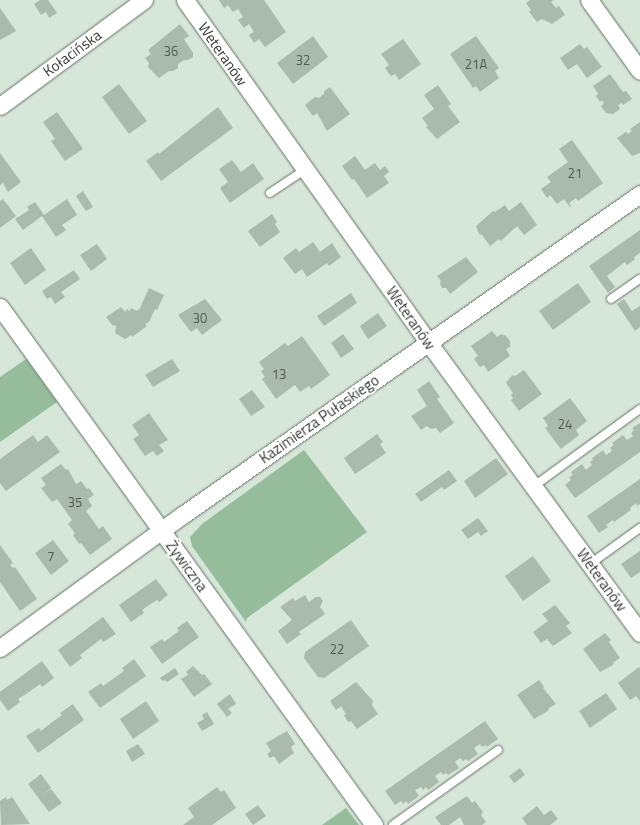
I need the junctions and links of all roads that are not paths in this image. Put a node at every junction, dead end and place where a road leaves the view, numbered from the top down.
1 (144, 0) edge
2 (185, 0) edge
3 (588, 0) edge
4 (640, 71) edge
5 (0, 106) edge
6 (306, 169) junction
7 (270, 193) dead end
8 (640, 194) edge
9 (640, 279) edge
10 (611, 299) dead end
11 (0, 307) edge
12 (428, 342) junction
13 (640, 409) edge
14 (534, 486) junction
15 (640, 528) edge
16 (161, 530) junction
17 (590, 564) junction
18 (640, 633) edge
19 (0, 648) edge
20 (498, 750) dead end
21 (374, 825) edge
22 (393, 825) edge

1 - 5 street, Kołacińska
2 - 6 street, Weteranów
3 - 4 street
6 - 7 lane
6 - 12 street, Weteranów
8 - 12 street, Kazimierza Pułaskiego
9 - 10 lane
11 - 16 street, Żywiczna
12 - 14 street, Weteranów
12 - 16 street, Kazimierza Pułaskiego
13 - 14 lane
14 - 17 street, Weteranów
15 - 17 lane
16 - 19 street, Kazimierza Pułaskiego
16 - 21 street, Żywiczna
17 - 18 street, Weteranów
20 - 22 lane

